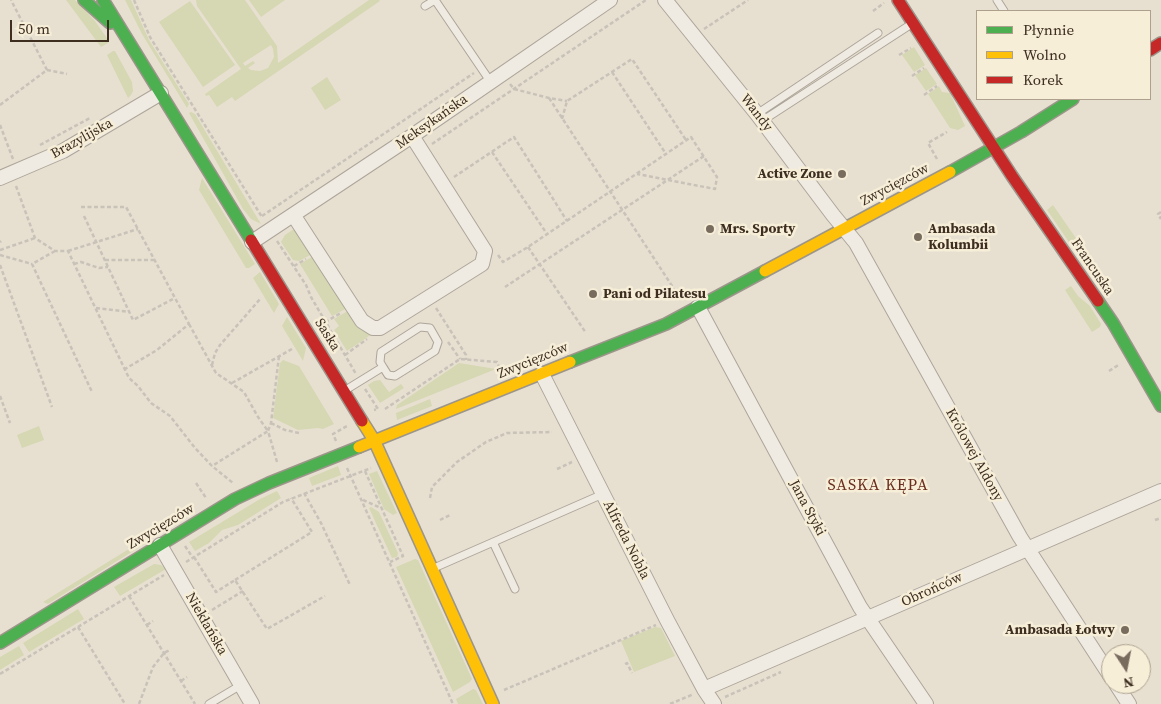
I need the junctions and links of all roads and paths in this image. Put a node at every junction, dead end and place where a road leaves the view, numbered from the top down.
1 (11, 0) edge
2 (84, 0) edge
3 (103, 0) edge
4 (116, 0) edge
5 (134, 0) edge
6 (435, 0) edge
7 (610, 0) edge
8 (646, 0) edge
9 (665, 0) edge
10 (748, 0) edge
11 (898, 0) edge
12 (886, 2) dead end
13 (425, 6) dead end
14 (873, 11) dead end
15 (913, 23) junction
16 (878, 33) dead end
17 (124, 36) junction
18 (694, 36) junction
19 (914, 45) dead end
20 (899, 55) dead end
21 (927, 66) dead end
22 (481, 68) junction
23 (48, 70) junction
24 (612, 72) junction
25 (67, 74) dead end
26 (912, 76) dead end
27 (490, 81) junction
28 (939, 84) dead end
29 (514, 89) junction
30 (161, 93) junction
31 (924, 95) dead end
32 (549, 98) junction
33 (567, 101) junction
34 (1066, 101) edge
35 (0, 105) edge
36 (194, 107) junction
37 (188, 110) dead end
38 (96, 115) dead end
39 (760, 118) junction
40 (562, 119) junction
41 (0, 125) edge
42 (947, 132) dead end
43 (412, 136) junction
44 (687, 140) junction
45 (36, 147) dead end
46 (994, 148) junction
47 (422, 151) junction
48 (492, 152) junction
49 (666, 154) junction
50 (20, 155) dead end
51 (704, 156) junction
52 (13, 159) junction
53 (938, 159) dead end
54 (6, 161) dead end
55 (636, 174) junction
56 (0, 178) edge
57 (450, 179) dead end
58 (666, 181) junction
59 (16, 186) dead end
60 (610, 192) junction
61 (81, 207) dead end
62 (622, 211) junction
63 (1161, 212) edge
64 (84, 216) dead end
65 (262, 216) junction
66 (294, 216) junction
67 (1161, 219) edge
68 (264, 220) dead end
69 (567, 220) junction
70 (138, 229) junction
71 (844, 229) junction
72 (547, 234) junction
73 (274, 236) dead end
74 (35, 238) junction
75 (96, 242) junction
76 (252, 242) junction
77 (528, 246) junction
78 (0, 250) edge
79 (68, 251) junction
80 (55, 252) junction
81 (0, 255) edge
82 (105, 260) junction
83 (155, 260) junction
84 (303, 261) dead end
85 (503, 262) dead end
86 (32, 264) junction
87 (74, 264) junction
88 (539, 264) junction
89 (0, 265) edge
90 (108, 266) junction
91 (294, 266) junction
92 (505, 287) dead end
93 (678, 295) dead end
94 (176, 298) junction
95 (261, 298) dead end
96 (698, 307) junction
97 (95, 308) junction
98 (130, 312) junction
99 (336, 316) dead end
100 (443, 320) dead end
101 (325, 322) junction
102 (189, 324) junction
103 (379, 328) junction
104 (586, 333) dead end
105 (292, 349) dead end
106 (345, 355) junction
107 (279, 356) junction
108 (466, 360) junction
109 (1121, 364) dead end
110 (212, 365) junction
111 (383, 368) junction
112 (125, 369) junction
113 (500, 369) dead end
114 (1109, 371) dead end
115 (542, 374) junction
116 (360, 381) junction
117 (231, 383) junction
118 (92, 392) dead end
119 (344, 392) junction
120 (0, 396) edge
121 (1161, 406) edge
122 (52, 407) dead end
123 (378, 409) dead end
124 (385, 409) dead end
125 (10, 423) dead end
126 (271, 423) junction
127 (351, 424) dead end
128 (268, 432) junction
129 (298, 432) dead end
130 (552, 432) dead end
131 (374, 440) junction
132 (338, 446) dead end
133 (277, 462) dead end
134 (345, 462) dead end
135 (570, 463) dead end
136 (212, 466) junction
137 (557, 469) dead end
138 (365, 471) dead end
139 (196, 482) dead end
140 (233, 483) dead end
141 (1161, 491) edge
142 (304, 493) dead end
143 (603, 494) junction
144 (291, 498) dead end
145 (430, 498) dead end
146 (206, 499) dead end
147 (362, 499) junction
148 (382, 509) junction
149 (450, 515) dead end
150 (1161, 518) edge
151 (440, 520) dead end
152 (1155, 520) dead end
153 (493, 542) junction
154 (160, 545) junction
155 (1028, 548) junction
156 (194, 557) dead end
157 (390, 562) junction
158 (432, 569) junction
159 (235, 580) junction
160 (350, 585) dead end
161 (515, 589) dead end
162 (243, 591) junction
163 (129, 596) dead end
164 (325, 596) dead end
165 (208, 612) dead end
166 (867, 618) junction
167 (668, 620) junction
168 (153, 621) dead end
169 (146, 625) junction
170 (78, 627) dead end
171 (0, 643) edge
172 (170, 650) dead end
173 (164, 653) junction
174 (1101, 661) edge
175 (624, 664) dead end
176 (632, 673) dead end
177 (187, 678) dead end
178 (181, 681) junction
179 (241, 685) junction
180 (704, 689) junction
181 (504, 690) dead end
182 (125, 704) edge
183 (139, 704) edge
184 (195, 704) edge
185 (209, 704) edge
186 (252, 704) edge
187 (453, 704) edge
188 (493, 704) edge
189 (670, 704) edge
190 (714, 704) edge
191 (926, 704) edge

1 - 23 path
2 - 17 street
3 - 17 street, Saska
4 - 17 street
5 - 36 path
6 - 13 lane
6 - 22 lane
7 - 27 street, Meksykańska
8 - 29 path
9 - 18 street, Wandy
10 - 18 path
11 - 15 street, Francuska
12 - 14 path
15 - 39 lane
15 - 46 street, Francuska
16 - 39 lane
17 - 30 street, Saska
18 - 39 street, Wandy
19 - 20 path
21 - 26 path
22 - 27 lane
22 - 65 path
23 - 25 path
23 - 35 path
24 - 33 path
24 - 44 path
24 - 49 path
27 - 43 street, Meksykańska
28 - 31 path
29 - 32 path
29 - 47 path
30 - 56 street, Brazylijska
30 - 76 street, Saska
32 - 33 path
32 - 40 path
33 - 40 path
34 - 46 street, Zwycięzców
36 - 37 path
36 - 65 path
38 - 45 path
39 - 71 street, Wandy
40 - 60 path
41 - 52 path
42 - 53 path
43 - 47 street
43 - 66 street, Meksykańska
44 - 49 path
44 - 51 path
46 - 71 street, Zwycięzców
46 - 121 street, Francuska
47 - 103 street
48 - 57 path
48 - 69 path
48 - 72 path
49 - 55 path
50 - 52 path
51 - 58 path
51 - 58 path
52 - 54 path
55 - 58 path
55 - 60 path
58 - 62 path
59 - 74 path
60 - 62 path
60 - 69 path
61 - 70 path
62 - 88 path
62 - 93 path
63 - 67 path
64 - 75 path
65 - 68 path
66 - 76 street, Meksykańska
66 - 103 street
69 - 72 path
70 - 75 path
70 - 83 path
71 - 96 street, Zwycięzców
71 - 155 street, Królowej Aldony
72 - 77 path
73 - 91 path
74 - 78 path
74 - 80 path
75 - 79 path
75 - 82 path
76 - 119 street, Saska
77 - 85 path
77 - 88 path
79 - 80 path
79 - 87 path
80 - 86 path
81 - 86 path
82 - 83 path
82 - 90 path
83 - 94 path
84 - 91 path
86 - 118 path
87 - 90 path
87 - 97 path
88 - 92 path
88 - 104 path
89 - 122 path
90 - 98 path
91 - 101 path
94 - 98 path
94 - 102 path
95 - 110 path
96 - 115 street, Zwycięzców
96 - 166 street, Jana Styki
97 - 98 path
97 - 112 path
99 - 101 path
100 - 108 path
101 - 106 path
102 - 110 path
102 - 112 path
103 - 106 path
105 - 107 path
106 - 116 path
107 - 117 path
107 - 126 path
108 - 113 path
108 - 124 path
109 - 114 path
110 - 117 path
111 - 111 lane
111 - 116 lane
112 - 136 path
115 - 131 street, Zwycięzców
115 - 143 street, Alfreda Nobla
116 - 119 lane
116 - 123 path
117 - 128 path
119 - 131 street, Saska
120 - 125 path
126 - 128 path
126 - 129 path
127 - 132 path
128 - 133 path
128 - 136 path
130 - 145 path
131 - 154 street, Zwycięzców
131 - 158 street, Saska
134 - 147 path
135 - 137 path
136 - 140 path
138 - 148 path
139 - 146 path
141 - 155 street, Obrońców
142 - 160 path
143 - 153 lane
143 - 167 street, Alfreda Nobla
144 - 159 path
147 - 148 path
147 - 157 path
148 - 157 path
149 - 151 path
150 - 152 path
153 - 158 lane
153 - 161 lane
154 - 171 street, Zwycięzców
154 - 179 street, Niekłańska
155 - 166 street, Obrońców
155 - 174 street, Królowej Aldony
156 - 159 path
157 - 187 path
158 - 188 street, Saska
159 - 162 path
162 - 164 path
162 - 165 path
163 - 169 path
166 - 180 street, Obrońców
166 - 191 street, Jana Styki
167 - 180 street, Alfreda Nobla
167 - 181 path
168 - 169 path
169 - 173 path
170 - 182 path
172 - 173 path
173 - 178 path
173 - 183 path
175 - 176 path
177 - 178 path
178 - 184 path
179 - 185 lane
179 - 186 street, Niekłańska
180 - 189 path
180 - 190 street, Alfreda Nobla

